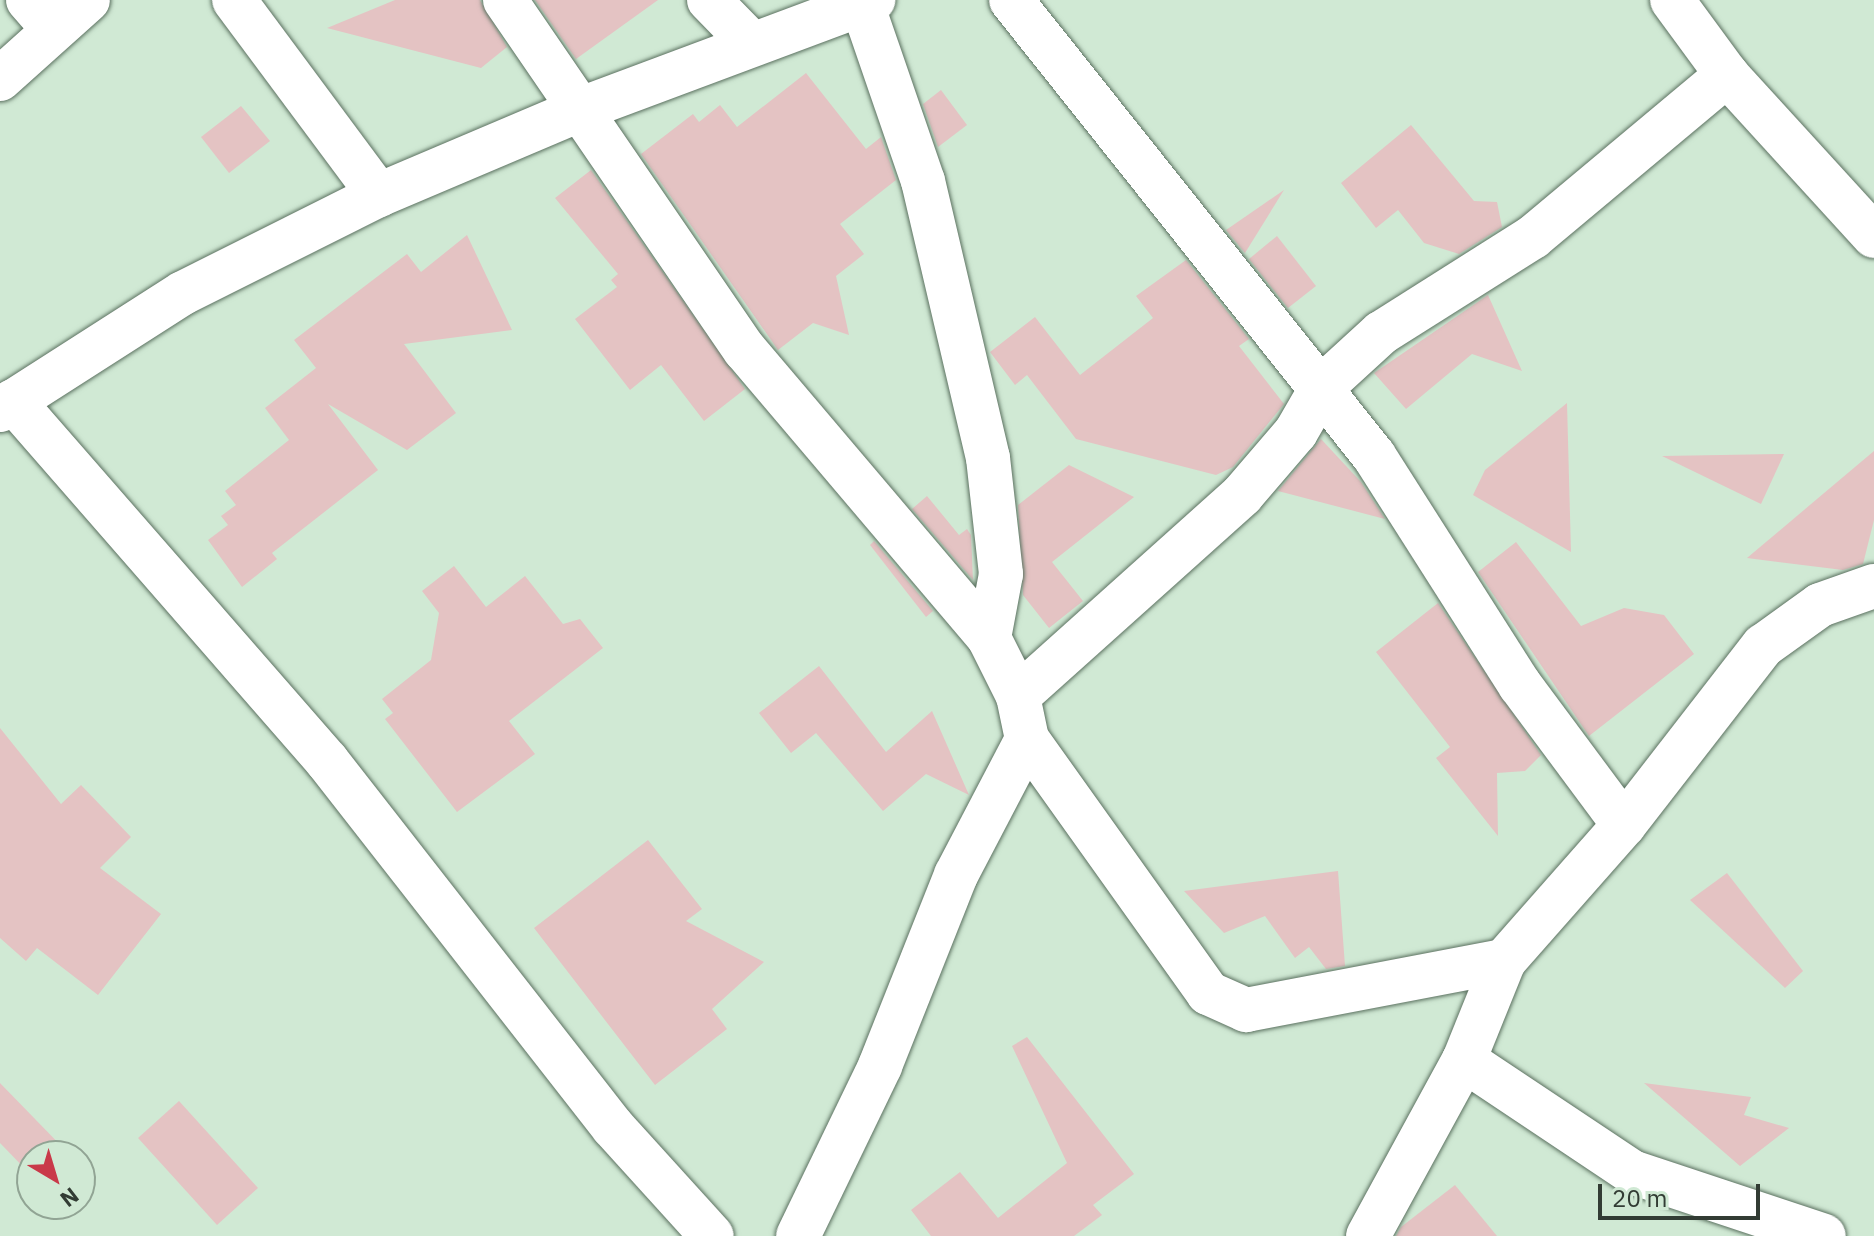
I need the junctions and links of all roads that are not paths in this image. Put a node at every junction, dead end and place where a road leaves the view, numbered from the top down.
1 (88, 0) edge
2 (234, 0) edge
3 (505, 0) edge
4 (709, 0) edge
5 (1011, 0) edge
6 (1672, 0) edge
7 (867, 2) edge
8 (40, 15) edge
9 (751, 43) junction
10 (1727, 75) junction
11 (0, 79) edge
12 (584, 108) junction
13 (379, 195) junction
14 (1874, 236) edge
15 (1322, 387) junction
16 (7, 406) edge
17 (1874, 586) edge
18 (989, 638) junction
19 (1018, 696) junction
20 (1027, 739) junction
21 (1624, 825) junction
22 (1504, 961) junction
23 (1464, 1060) junction
24 (712, 1236) edge
25 (798, 1236) edge
26 (1368, 1236) edge
27 (1824, 1236) edge

1 - 8 street
2 - 13 street
3 - 12 street
4 - 9 street
5 - 15 street
6 - 10 street
7 - 9 street
7 - 18 street
8 - 11 street
9 - 12 street
10 - 14 street
10 - 15 street
12 - 13 street
12 - 18 street
13 - 16 street
15 - 19 street
15 - 21 street
16 - 24 street
17 - 21 street
18 - 19 street
19 - 20 street
20 - 22 street
20 - 25 street
21 - 22 street
22 - 23 street
23 - 26 street
23 - 27 street

